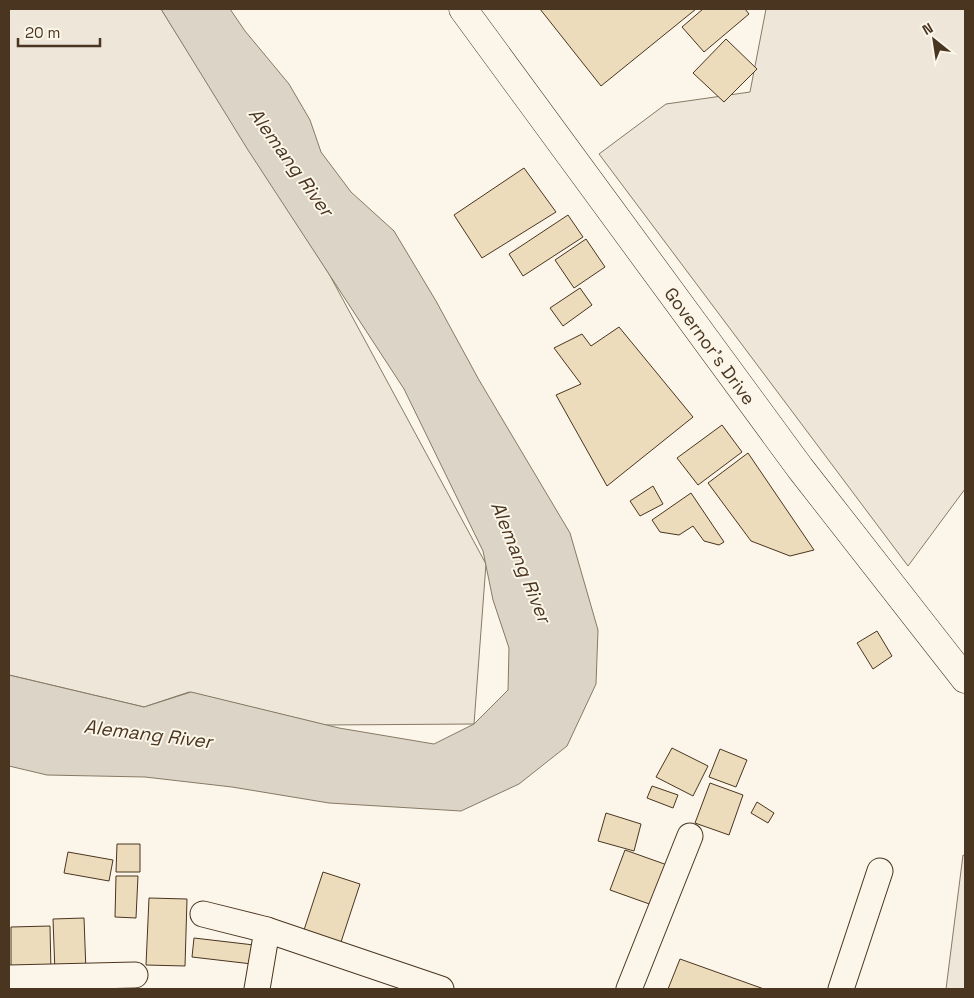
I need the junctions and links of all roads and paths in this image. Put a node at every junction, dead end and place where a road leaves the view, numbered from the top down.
1 (462, 9) edge
2 (965, 678) edge
3 (690, 836) dead end
4 (880, 871) dead end
5 (203, 914) dead end
6 (267, 930) junction
7 (135, 976) dead end
8 (9, 978) edge
9 (373, 979) edge
10 (257, 989) edge
11 (442, 989) edge
12 (629, 989) edge
13 (841, 989) edge

1 - 2 main road, Governor's Drive
3 - 12 street
4 - 13 street
5 - 6 street
6 - 9 street
6 - 10 street
7 - 8 street
9 - 11 street

